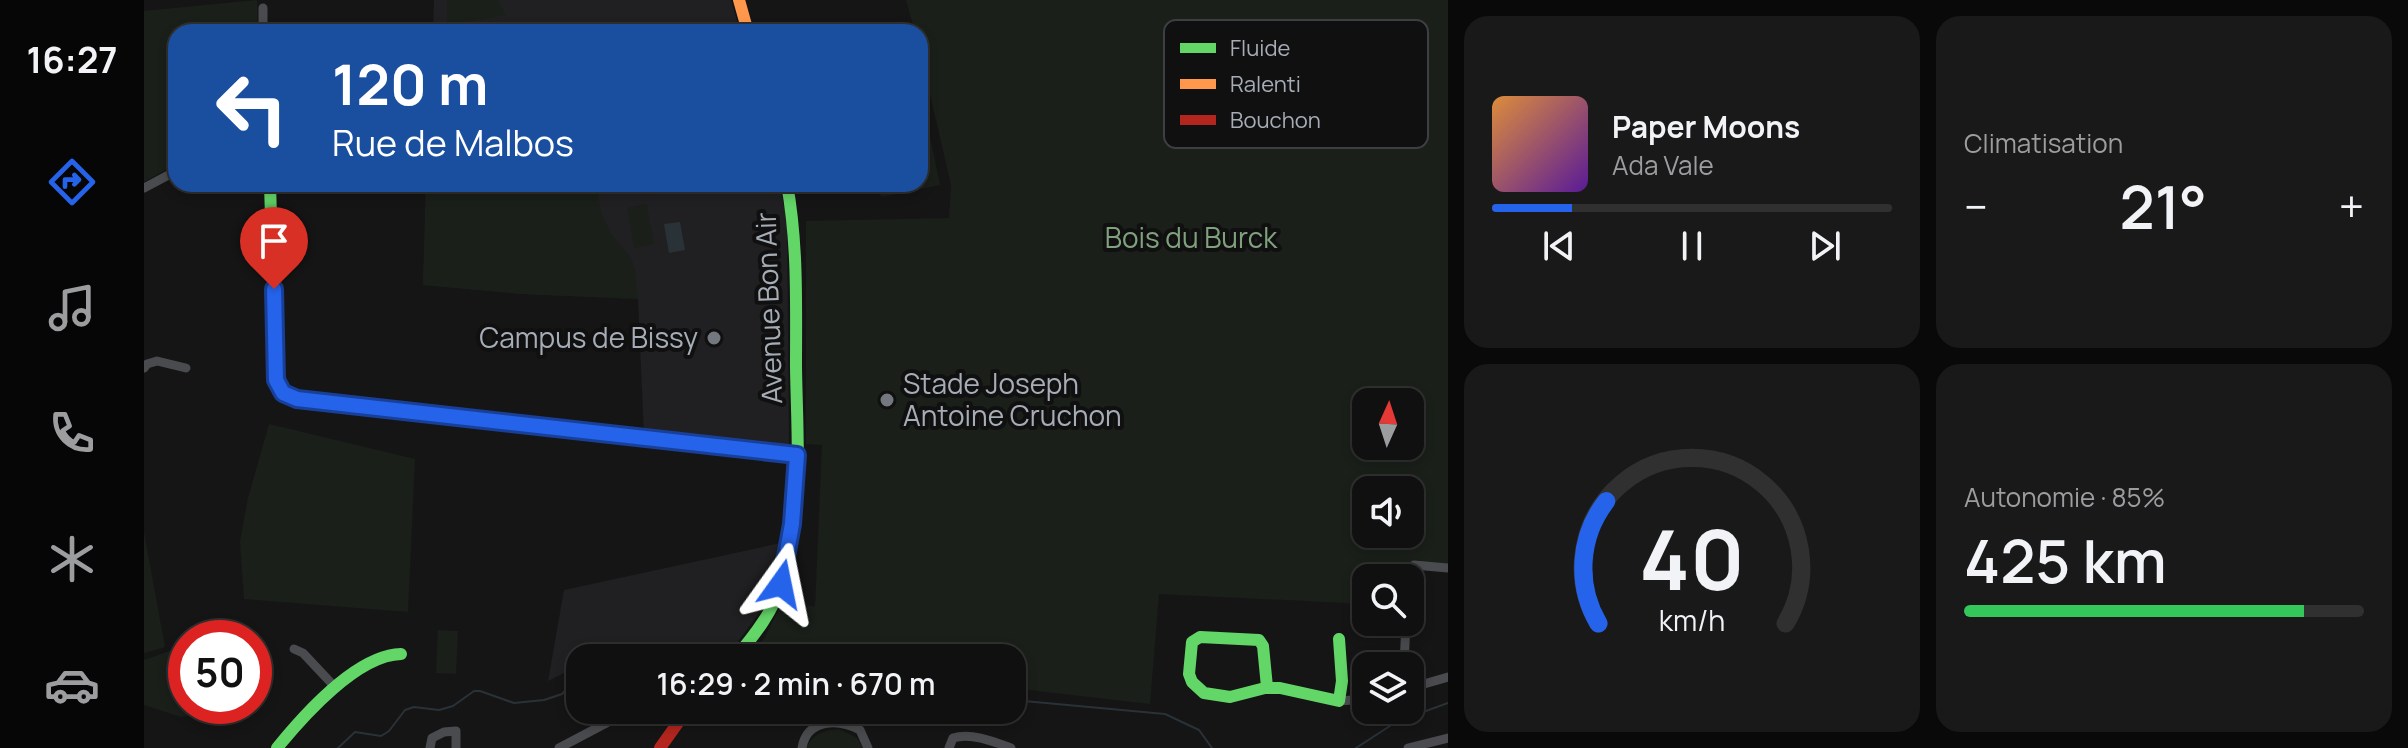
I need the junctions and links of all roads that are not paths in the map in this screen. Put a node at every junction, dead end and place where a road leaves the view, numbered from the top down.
1 (739, 0) edge
2 (263, 8) dead end
3 (263, 24) edge
4 (746, 24) edge
5 (168, 175) edge
6 (144, 188) edge
7 (270, 192) edge
8 (788, 192) edge
9 (144, 368) edge
10 (186, 368) dead end
11 (797, 455) junction
12 (1424, 566) edge
13 (1448, 568) edge
14 (1339, 639) dead end
15 (748, 644) edge
16 (294, 649) dead end
17 (401, 654) dead end
18 (1448, 677) edge
19 (1424, 684) edge
20 (334, 686) junction
21 (1267, 687) junction
22 (1352, 700) edge
23 (1339, 701) junction
24 (604, 724) edge
25 (675, 724) edge
26 (1448, 738) edge
27 (277, 748) edge
28 (430, 748) edge
29 (456, 748) edge
30 (559, 748) edge
31 (660, 748) edge
32 (802, 748) edge
33 (868, 748) edge
34 (949, 748) edge
35 (1011, 748) edge
36 (1408, 748) edge

1 - 4 street
2 - 3 street
5 - 6 street
7 - 11 street
8 - 11 street, Avenue Bon Air
9 - 10 street
11 - 15 street, Avenue Bon Air
12 - 13 street
14 - 23 street
16 - 20 street
17 - 20 street
18 - 19 street
20 - 27 street
21 - 21 street
21 - 23 street
22 - 23 street
24 - 30 street
25 - 31 street
26 - 36 street
28 - 29 street
32 - 33 street
34 - 35 street

